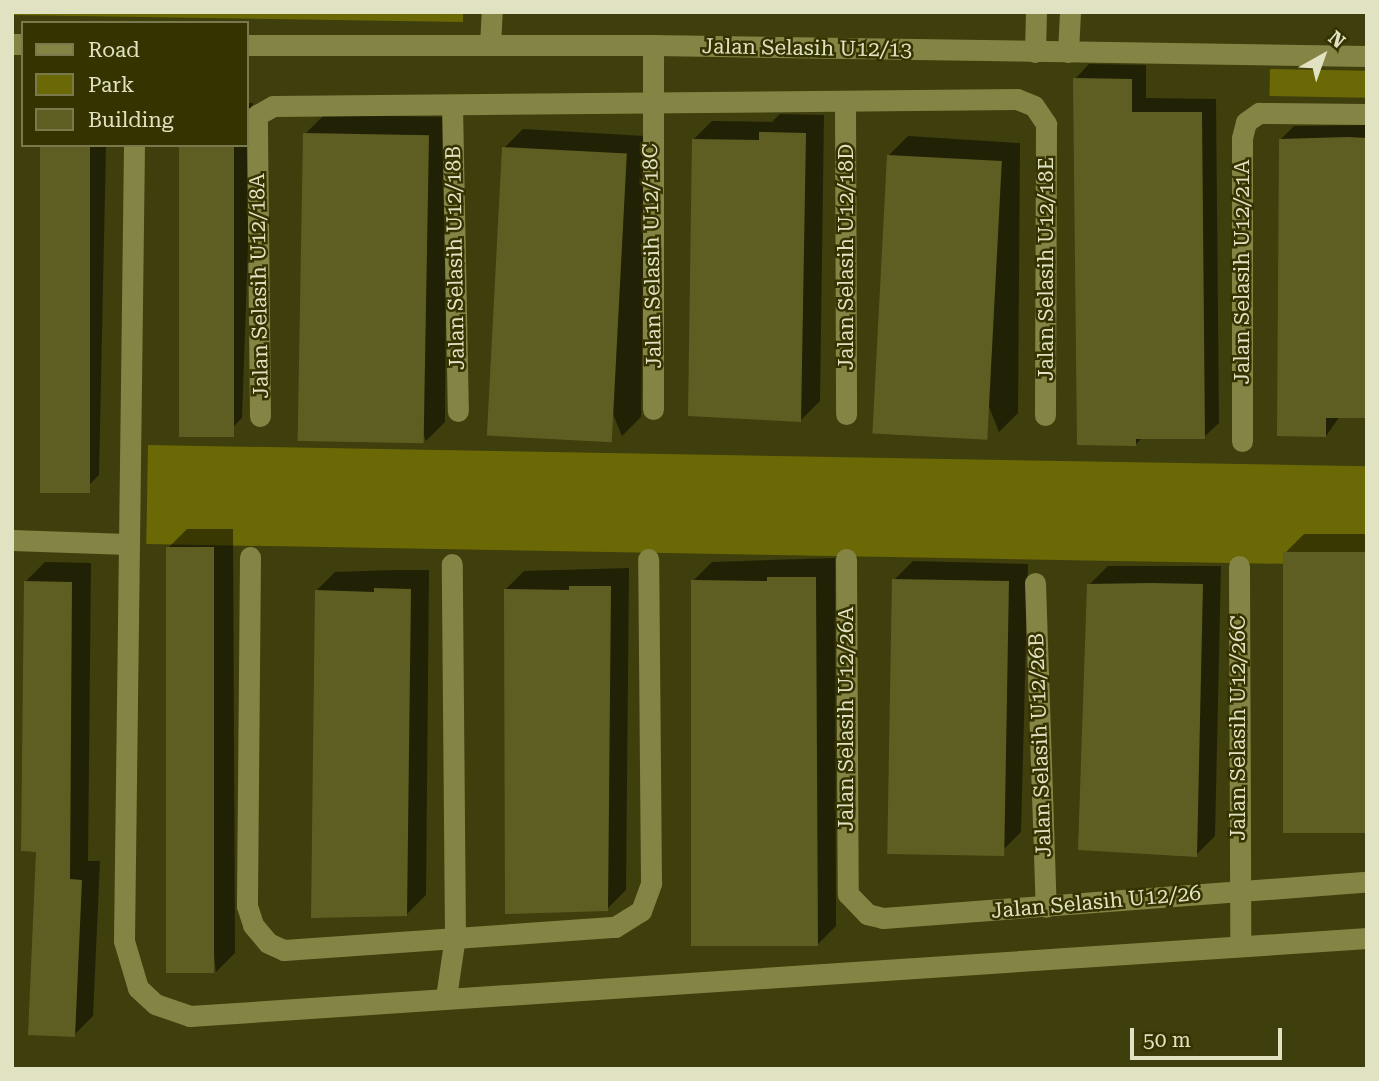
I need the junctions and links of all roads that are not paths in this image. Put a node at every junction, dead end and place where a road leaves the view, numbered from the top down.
1 (492, 12) edge
2 (1036, 12) edge
3 (1070, 12) edge
4 (248, 45) edge
5 (490, 45) junction
6 (653, 45) junction
7 (1035, 52) junction
8 (1069, 52) junction
9 (1367, 56) edge
10 (845, 101) junction
11 (650, 103) junction
12 (452, 105) junction
13 (1367, 114) edge
14 (134, 147) edge
15 (653, 408) dead end
16 (458, 411) dead end
17 (846, 414) dead end
18 (1045, 415) dead end
19 (260, 416) dead end
20 (1242, 441) dead end
21 (12, 540) edge
22 (127, 544) junction
23 (250, 557) dead end
24 (648, 559) dead end
25 (846, 559) dead end
26 (452, 564) dead end
27 (1239, 566) dead end
28 (1035, 583) dead end
29 (847, 880) joint
30 (1367, 882) edge
31 (1237, 890) junction
32 (1046, 907) junction
33 (455, 936) junction
34 (1367, 938) edge
35 (1240, 945) junction
36 (446, 997) junction

1 - 5 street
2 - 7 street
3 - 8 street
4 - 5 street, Jalan Selasih U12/13
5 - 6 street, Jalan Selasih U12/13
6 - 7 street, Jalan Selasih U12/13
6 - 11 street, Jalan Selasih U12/18C
7 - 8 street, Jalan Selasih U12/13
8 - 9 street, Jalan Selasih U12/13
10 - 11 street
10 - 17 street, Jalan Selasih U12/18D
10 - 18 street, Jalan Selasih U12/18E
11 - 12 street
11 - 15 street, Jalan Selasih U12/18C
12 - 16 street, Jalan Selasih U12/18B
12 - 19 street, Jalan Selasih U12/18A
13 - 20 street, Jalan Selasih U12/21A
14 - 22 street
21 - 22 street
22 - 36 street
23 - 33 street
24 - 33 street
25 - 29 street, Jalan Selasih U12/26A
26 - 33 street
27 - 31 street, Jalan Selasih U12/26C
28 - 32 street, Jalan Selasih U12/26B
29 - 32 street, Jalan Selasih U12/26
30 - 31 street, Jalan Selasih U12/26
31 - 32 street, Jalan Selasih U12/26
31 - 35 street, Jalan Selasih U12/26C
33 - 36 street
34 - 35 street
35 - 36 street

